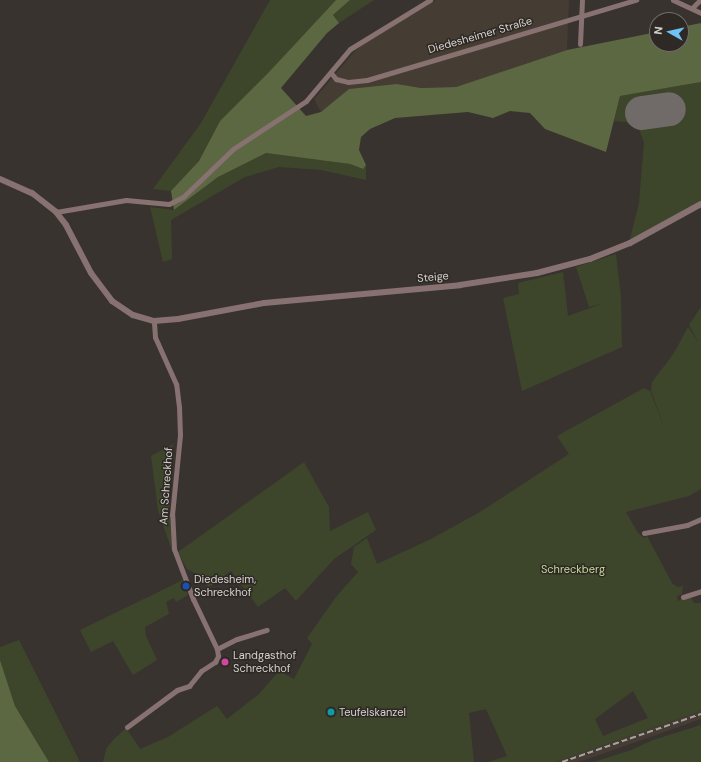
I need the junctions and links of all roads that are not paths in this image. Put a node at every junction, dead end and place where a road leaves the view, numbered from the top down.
1 (430, 0) edge
2 (582, 0) edge
3 (636, 0) edge
4 (673, 0) edge
5 (700, 0) edge
6 (692, 8) junction
7 (701, 13) edge
8 (581, 17) junction
9 (580, 44) dead end
10 (331, 73) junction
11 (0, 179) edge
12 (701, 204) edge
13 (56, 212) junction
14 (154, 321) junction
15 (701, 519) edge
16 (644, 533) dead end
17 (701, 591) edge
18 (682, 597) dead end
19 (267, 630) dead end
20 (217, 649) junction
21 (127, 727) dead end

1 - 10 street
2 - 8 street
3 - 8 street, Diedesheimer Straße
4 - 6 street
5 - 6 street
6 - 7 street
8 - 9 street
8 - 10 street, Diedesheimer Straße
10 - 13 street
11 - 13 street
12 - 14 street, Steige
13 - 14 street
14 - 20 street, Am Schreckhof
15 - 16 street
17 - 18 street
19 - 20 street
20 - 21 street

